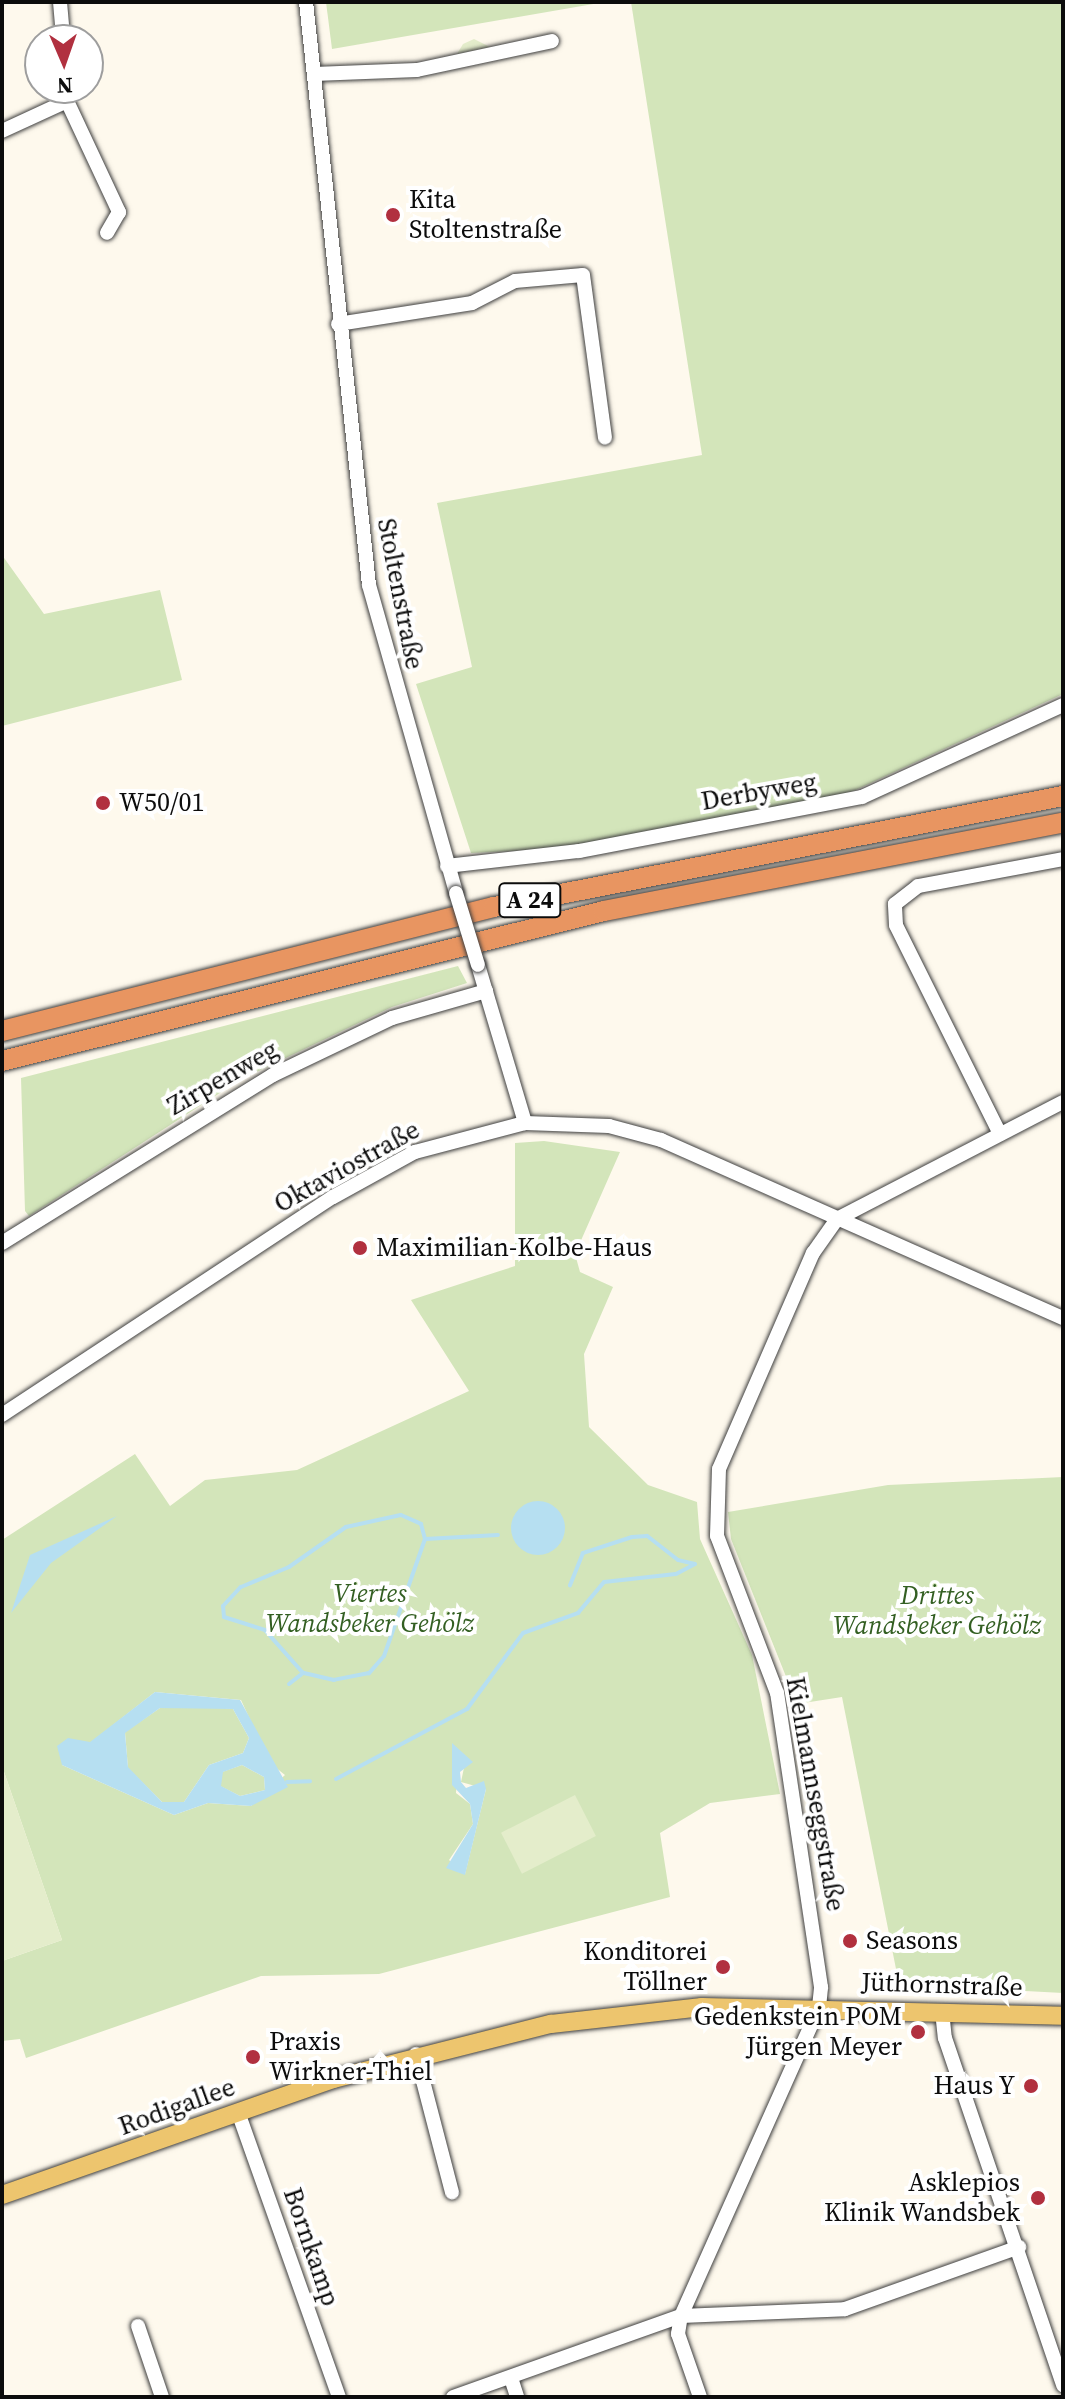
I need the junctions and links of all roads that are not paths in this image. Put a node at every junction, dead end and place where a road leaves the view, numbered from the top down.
1 (60, 2) edge
2 (306, 2) edge
3 (62, 24) edge
4 (552, 41) dead end
5 (314, 74) junction
6 (49, 104) edge
7 (71, 104) edge
8 (2, 131) edge
9 (107, 233) dead end
10 (338, 324) junction
11 (605, 438) dead end
12 (1063, 705) edge
13 (1063, 796) edge
14 (1063, 823) edge
15 (1063, 859) edge
16 (447, 866) junction
17 (486, 991) junction
18 (2, 1031) edge
19 (2, 1061) edge
20 (1063, 1102) edge
21 (525, 1123) junction
22 (1000, 1134) junction
23 (837, 1219) junction
24 (2, 1243) edge
25 (1063, 1318) edge
26 (2, 1415) edge
27 (819, 2007) junction
28 (942, 2011) junction
29 (1063, 2016) edge
30 (416, 2054) junction
31 (238, 2112) junction
32 (452, 2192) dead end
33 (2, 2195) edge
34 (1019, 2247) junction
35 (681, 2316) junction
36 (138, 2326) dead end
37 (511, 2378) junction
38 (1063, 2385) edge
39 (162, 2397) edge
40 (339, 2397) edge
41 (453, 2397) edge
42 (517, 2397) edge
43 (700, 2397) edge

1 - 3 street
2 - 5 street, Stoltenstraße
4 - 5 street
5 - 10 street, Stoltenstraße
6 - 8 street
7 - 9 street
10 - 11 street
10 - 16 street, Stoltenstraße
12 - 16 street, Derbyweg
13 - 18 highway, A 24
14 - 19 highway, A 24
15 - 22 street
16 - 17 street, Stoltenstraße, bridge
17 - 21 street, Stoltenstraße
17 - 24 street, Zirpenweg
20 - 22 street
21 - 23 street, Oktaviostraße
21 - 26 street, Oktaviostraße
22 - 23 street
23 - 25 street, Oktaviostraße
23 - 27 street, Kielmannseggstraße
27 - 28 main road, Jüthornstraße
27 - 30 main road, Rodigallee
27 - 35 street, Kielmannseggstraße
28 - 29 main road, Jüthornstraße
28 - 34 street
30 - 31 main road, Rodigallee
30 - 32 street
31 - 33 main road, Rodigallee
31 - 40 street, Bornkamp
34 - 35 street
34 - 38 street
35 - 37 street
35 - 43 street
36 - 39 street
37 - 41 street
37 - 42 street

